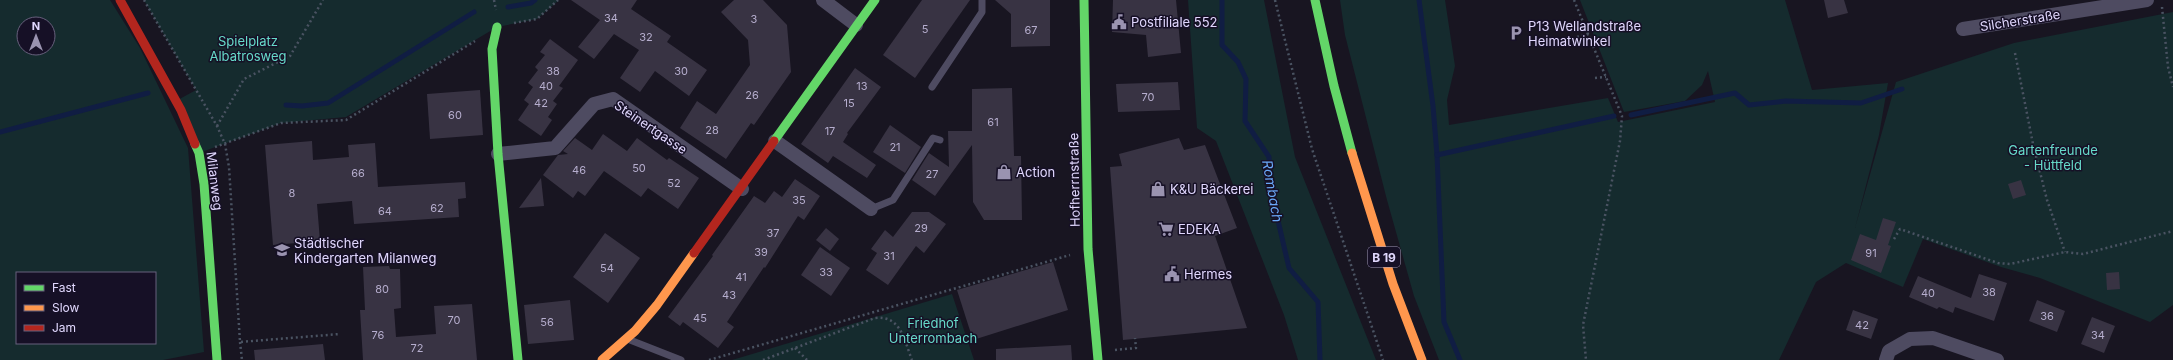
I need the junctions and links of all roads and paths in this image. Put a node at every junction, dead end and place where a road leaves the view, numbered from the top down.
1 (120, 0) edge
2 (144, 0) edge
3 (323, 0) edge
4 (558, 0) edge
5 (824, 0) edge
6 (875, 0) edge
7 (982, 0) edge
8 (1084, 0) edge
9 (1276, 0) edge
10 (1315, 0) edge
11 (1574, 0) edge
12 (2147, 0) edge
13 (2163, 0) edge
14 (856, 25) junction
15 (497, 27) junction
16 (1963, 29) dead end
17 (1589, 34) junction
18 (1577, 37) dead end
19 (2015, 53) dead end
20 (1606, 77) junction
21 (1595, 78) dead end
22 (932, 87) dead end
23 (2173, 87) edge
24 (217, 126) junction
25 (940, 140) dead end
26 (775, 141) junction
27 (224, 144) junction
28 (199, 153) junction
29 (498, 154) junction
30 (742, 189) junction
31 (871, 210) joint
32 (2173, 231) edge
33 (1894, 238) dead end
34 (1088, 250) junction
35 (2065, 252) junction
36 (340, 334) dead end
37 (627, 338) junction
38 (1135, 338) dead end
39 (240, 342) junction
40 (795, 348) junction
41 (1097, 356) edge
42 (1888, 356) edge
43 (217, 360) edge
44 (242, 360) edge
45 (518, 360) edge
46 (602, 360) edge
47 (681, 360) edge
48 (709, 360) edge
49 (763, 360) edge
50 (807, 360) edge
51 (912, 360) edge
52 (1383, 360) edge
53 (1422, 360) edge
54 (1586, 360) edge
55 (1997, 360) edge

1 - 28 main road, Milanweg
2 - 24 path
3 - 24 path
4 - 15 path
5 - 14 street
6 - 14 main road
7 - 22 lane
8 - 34 main road, Hofherrnstraße
9 - 52 path
10 - 53 main road, B 19
11 - 17 path
12 - 16 street, Silcherstraße
13 - 23 path
14 - 26 main road
15 - 27 path
15 - 29 main road
17 - 18 path
17 - 20 path
19 - 35 path
20 - 21 path
20 - 54 path
24 - 27 path
25 - 31 lane
26 - 30 main road
26 - 31 street
27 - 28 path
27 - 39 path
28 - 43 main road, Milanweg
29 - 30 street, Steinertgasse
29 - 45 main road
30 - 37 main road
32 - 35 path
33 - 35 path
34 - 41 main road, Hofherrnstraße
34 - 48 path
36 - 39 path
37 - 46 main road
37 - 47 lane
38 - 41 path
39 - 44 path
40 - 49 path
40 - 50 path
40 - 51 path
42 - 55 street

